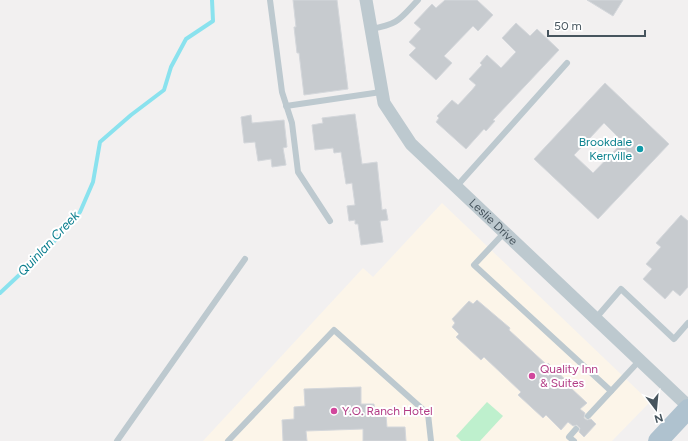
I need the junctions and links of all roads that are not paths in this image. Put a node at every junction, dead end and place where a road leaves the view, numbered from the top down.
1 (270, 0) edge
2 (366, 0) edge
3 (418, 0) edge
4 (371, 29) junction
5 (567, 63) dead end
6 (381, 92) junction
7 (286, 106) junction
8 (456, 187) junction
9 (330, 221) dead end
10 (504, 232) junction
11 (245, 259) dead end
12 (596, 318) junction
13 (688, 324) edge
14 (640, 360) junction
15 (611, 391) junction
16 (688, 407) edge
17 (588, 416) dead end
18 (576, 429) dead end
19 (117, 441) edge
20 (228, 441) edge
21 (431, 441) edge
22 (574, 441) edge
23 (658, 441) edge

1 - 7 lane
2 - 4 street, Leslie Drive
3 - 4 lane
4 - 6 street, Leslie Drive
5 - 8 lane
6 - 7 lane
6 - 8 street, Leslie Drive
7 - 9 lane
8 - 10 street, Leslie Drive
10 - 12 street, Leslie Drive
10 - 15 lane
11 - 19 lane
12 - 13 lane
12 - 14 street, Leslie Drive
14 - 15 lane
14 - 16 street, Leslie Drive
15 - 17 lane
16 - 23 main road
18 - 22 lane
20 - 21 lane

